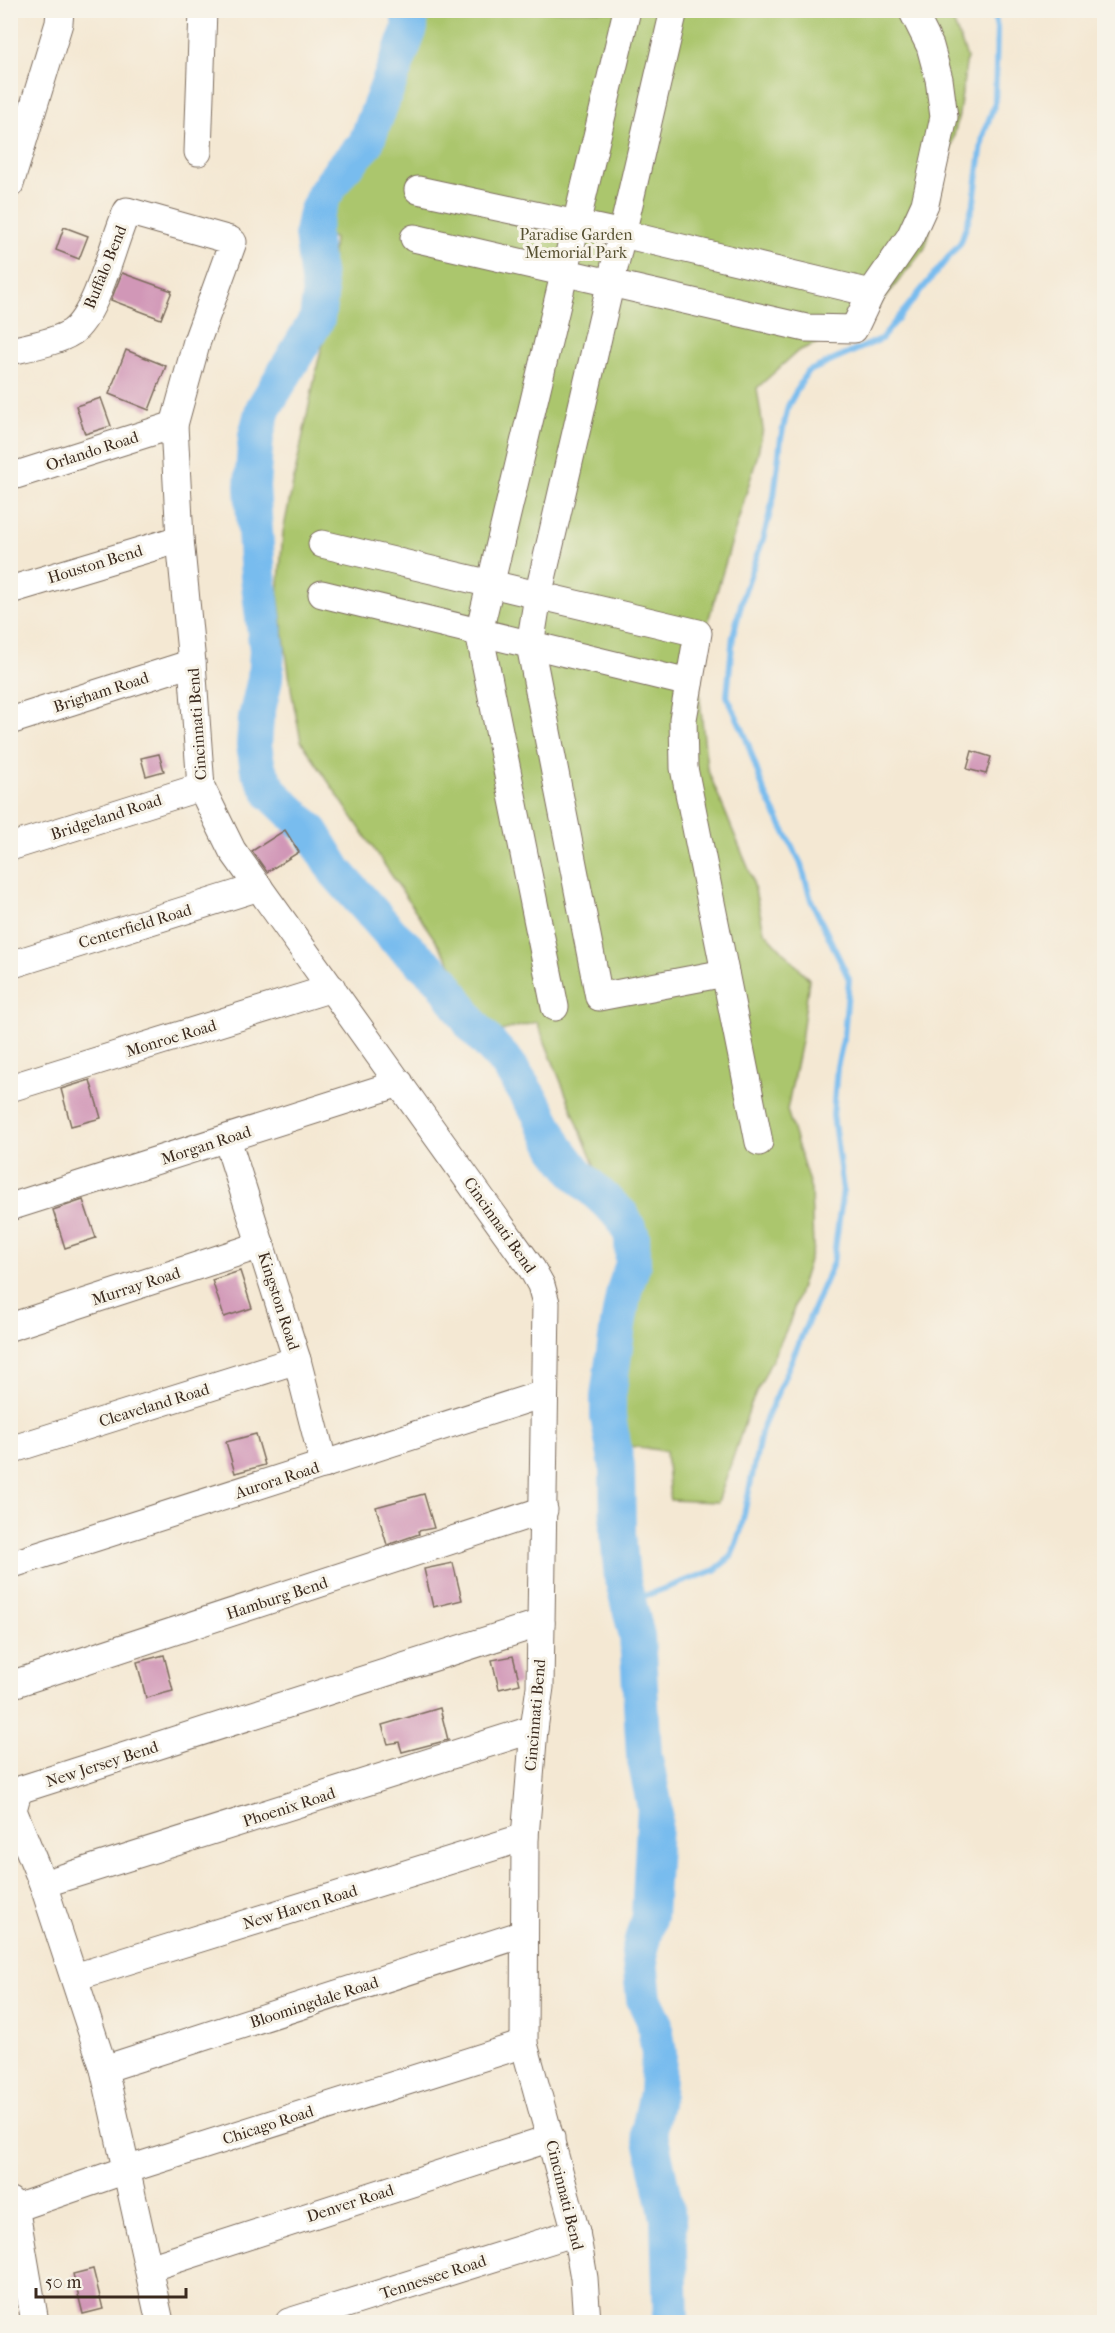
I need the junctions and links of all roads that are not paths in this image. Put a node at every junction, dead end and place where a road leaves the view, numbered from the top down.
1 (60, 10) edge
2 (203, 10) edge
3 (627, 10) edge
4 (675, 10) edge
5 (912, 10) edge
6 (198, 152) dead end
7 (10, 184) edge
8 (418, 190) dead end
9 (576, 224) junction
10 (623, 234) junction
11 (414, 238) dead end
12 (234, 245) joint
13 (565, 272) junction
14 (612, 283) junction
15 (871, 293) junction
16 (10, 351) edge
17 (174, 425) junction
18 (10, 477) edge
19 (180, 539) junction
20 (322, 544) dead end
21 (491, 585) junction
22 (10, 590) edge
23 (322, 594) dead end
24 (538, 596) junction
25 (480, 632) junction
26 (530, 645) junction
27 (192, 663) junction
28 (688, 683) junction
29 (10, 721) edge
30 (201, 787) junction
31 (10, 847) edge
32 (259, 887) junction
33 (10, 965) edge
34 (724, 973) junction
35 (332, 988) junction
36 (555, 1007) dead end
37 (400, 1083) junction
38 (10, 1088) edge
39 (227, 1139) junction
40 (759, 1142) dead end
41 (10, 1207) edge
42 (261, 1245) junction
43 (10, 1327) edge
44 (297, 1360) junction
45 (543, 1394) junction
46 (10, 1450) edge
47 (324, 1465) junction
48 (543, 1510) junction
49 (10, 1565) edge
50 (542, 1623) junction
51 (10, 1685) edge
52 (534, 1729) junction
53 (525, 1837) junction
54 (43, 1884) junction
55 (524, 1934) junction
56 (75, 1977) junction
57 (524, 2044) junction
58 (104, 2069) junction
59 (551, 2138) junction
60 (126, 2170) junction
61 (12, 2205) edge
62 (576, 2232) junction
63 (149, 2268) junction
64 (35, 2322) edge
65 (160, 2322) edge
66 (289, 2322) edge
67 (586, 2322) edge

1 - 7 street
2 - 6 street
3 - 9 street
4 - 10 street
5 - 15 street
8 - 9 street
9 - 10 street
9 - 13 street
10 - 14 street
10 - 15 street
11 - 13 street
12 - 16 street, Buffalo Bend
12 - 17 street, Cincinnati Bend
13 - 14 street
13 - 21 street
14 - 15 street
14 - 24 street
17 - 18 street, Orlando Road
17 - 19 street, Cincinnati Bend
19 - 22 street, Houston Bend
19 - 27 street, Cincinnati Bend
20 - 21 street
21 - 24 street
21 - 25 street
23 - 25 street
24 - 26 street
24 - 28 street
25 - 26 street
25 - 36 street
26 - 28 street
26 - 34 street
27 - 29 street, Brigham Road
27 - 30 street, Cincinnati Bend
28 - 34 street
30 - 31 street, Bridgeland Road
30 - 32 street, Cincinnati Bend
32 - 33 street, Centerfield Road
32 - 35 street, Cincinnati Bend
34 - 40 street
35 - 37 street, Cincinnati Bend
35 - 38 street, Monroe Road
37 - 39 street, Morgan Road
37 - 45 street, Cincinnati Bend
39 - 41 street, Morgan Road
39 - 42 street, Kingston Road
42 - 43 street, Murray Road
42 - 44 street, Kingston Road
44 - 46 street, Cleaveland Road
44 - 47 street, Kingston Road
45 - 47 street, Aurora Road
45 - 48 street, Cincinnati Bend
47 - 49 street, Aurora Road
48 - 50 street, Cincinnati Bend
48 - 51 street, Hamburg Bend
50 - 52 street, Cincinnati Bend
50 - 54 street, New Jersey Bend
52 - 53 street, Cincinnati Bend
52 - 54 street, Phoenix Road
53 - 55 street, Cincinnati Bend
53 - 56 street, New Haven Road
54 - 56 street, New Jersey Bend
55 - 57 street, Cincinnati Bend
55 - 58 street, Bloomingdale Road
56 - 58 street, New Jersey Bend
57 - 59 street, Cincinnati Bend
57 - 60 street, Chicago Road
58 - 60 street, New Jersey Bend
59 - 62 street, Cincinnati Bend
59 - 63 street, Denver Road
60 - 61 street, Chicago Road
60 - 63 street, New Jersey Bend
61 - 64 street
62 - 66 street, Tennessee Road
62 - 67 street, Cincinnati Bend
63 - 65 street, New Jersey Bend

